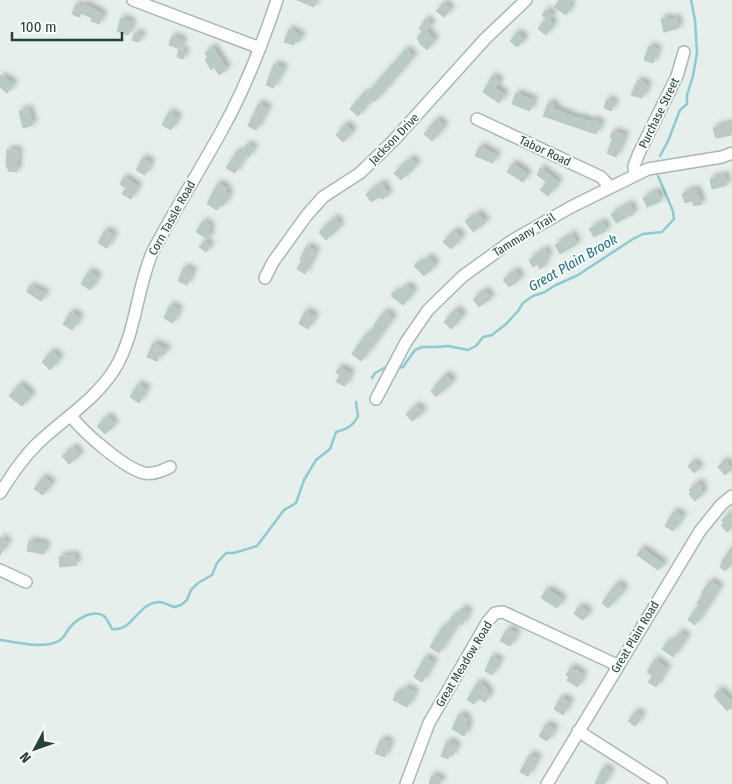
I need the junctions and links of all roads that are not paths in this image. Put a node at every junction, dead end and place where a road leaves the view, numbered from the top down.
1 (133, 0) edge
2 (277, 0) edge
3 (526, 0) edge
4 (260, 48) junction
5 (684, 52) dead end
6 (477, 119) dead end
7 (732, 153) edge
8 (636, 174) junction
9 (610, 187) junction
10 (265, 278) dead end
11 (376, 398) dead end
12 (71, 416) junction
13 (170, 466) dead end
14 (0, 493) edge
15 (732, 496) edge
16 (0, 570) edge
17 (26, 582) dead end
18 (618, 665) junction
19 (578, 731) junction
20 (406, 784) edge
21 (547, 784) edge
22 (661, 784) edge

1 - 4 street
2 - 4 street, Corn Tassle Road
3 - 10 street, Jackson Drive
4 - 12 street, Corn Tassle Road
5 - 8 street, Purchase Street
6 - 9 street, Tabor Road
7 - 8 street, Tammany Trail
8 - 9 street, Tammany Trail
9 - 11 street, Tammany Trail
12 - 13 street
12 - 14 street, Corn Tassle Road
15 - 18 street, Great Plain Road
16 - 17 street
18 - 19 street, Great Plain Road
18 - 20 street, Great Meadow Road
19 - 21 street, Great Plain Road
19 - 22 street

